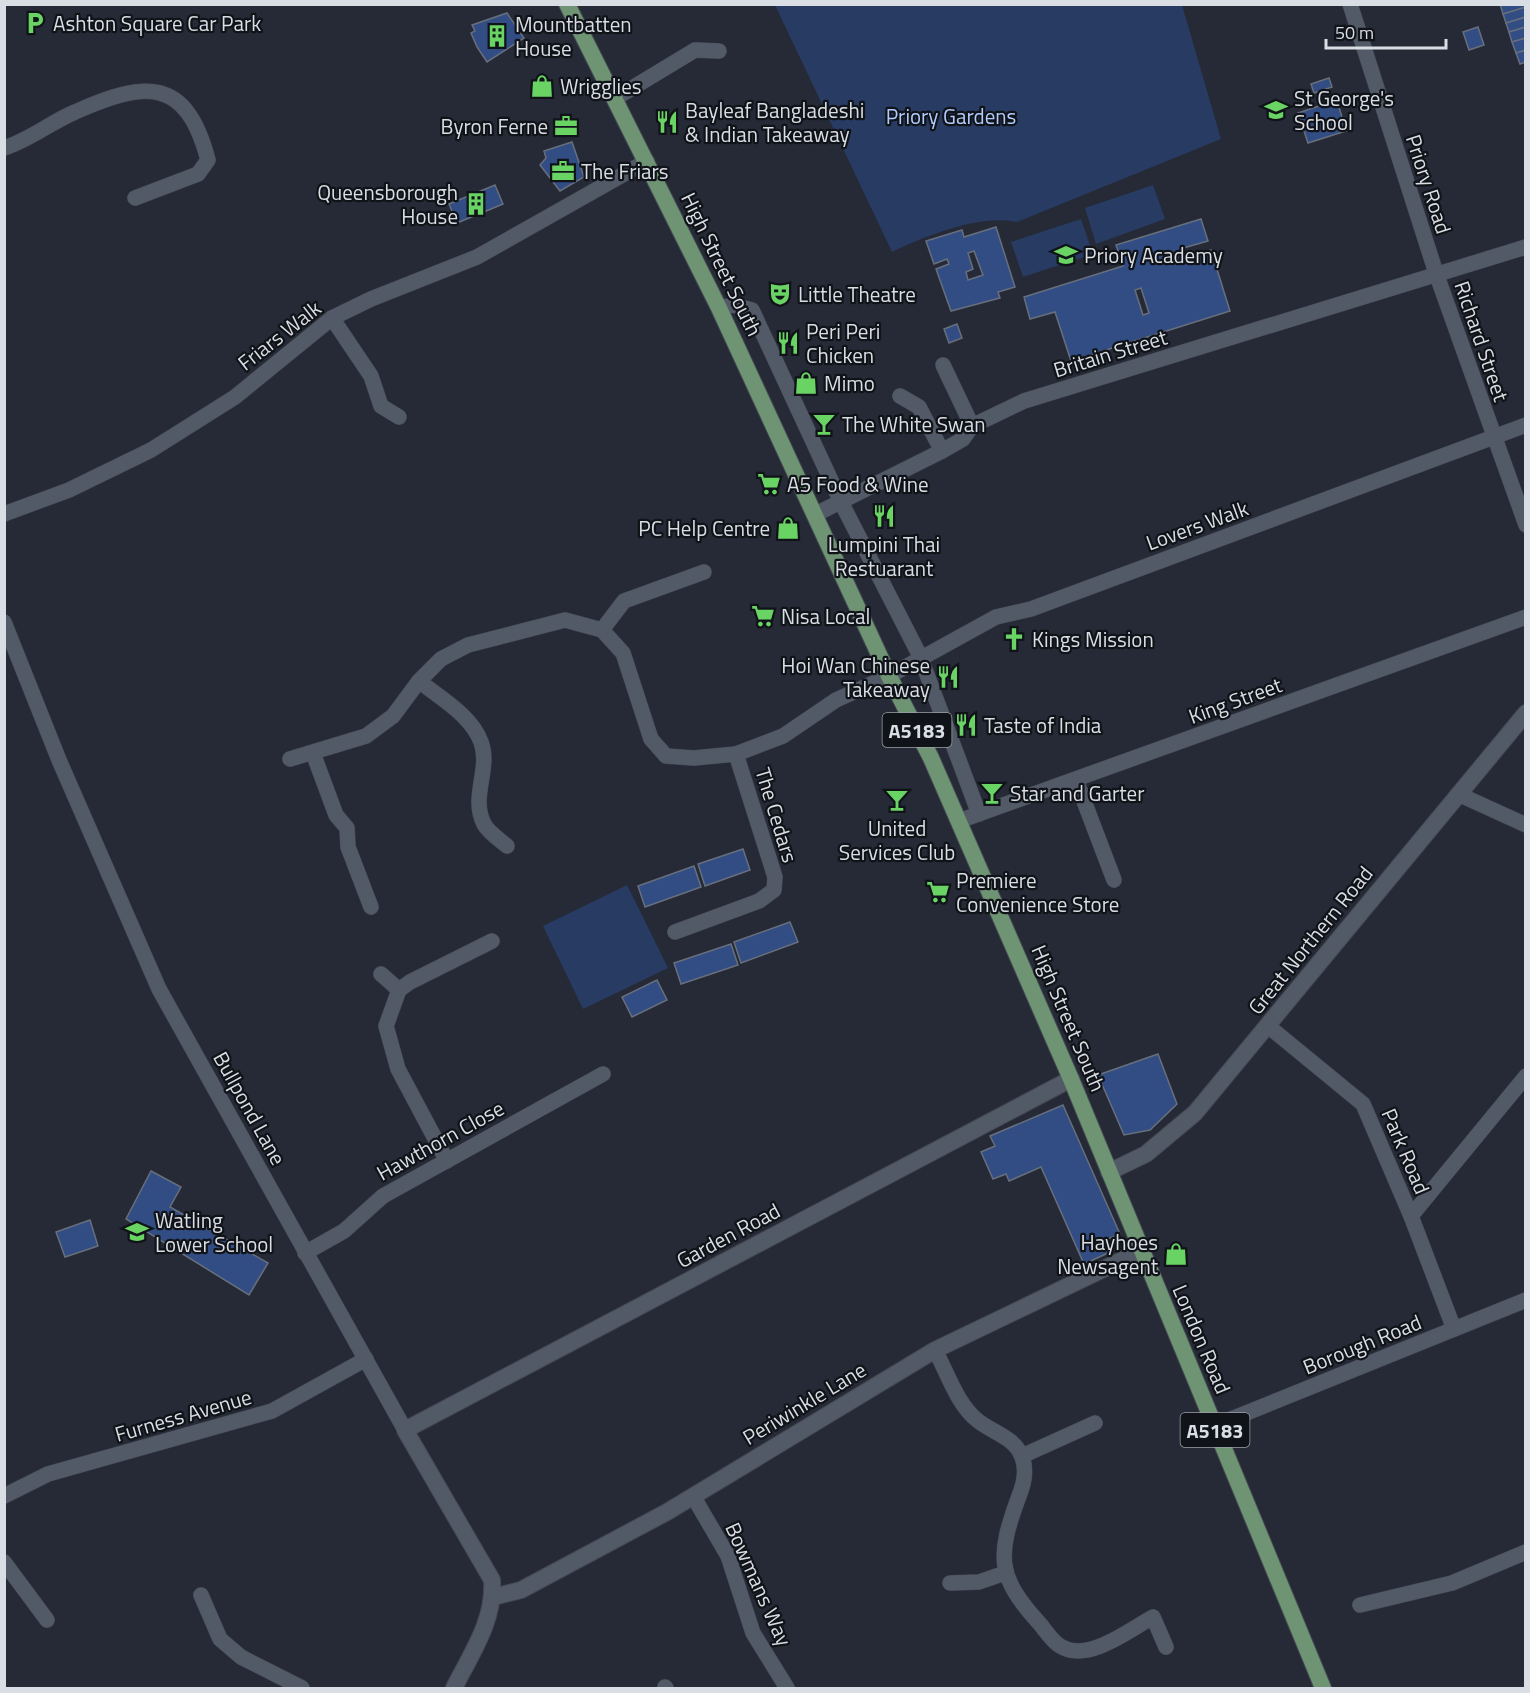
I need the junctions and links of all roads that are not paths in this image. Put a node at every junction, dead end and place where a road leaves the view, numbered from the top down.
1 (567, 4) edge
2 (1350, 4) edge
3 (719, 51) dead end
4 (614, 99) junction
5 (4, 148) edge
6 (647, 161) junction
7 (135, 198) dead end
8 (1526, 247) edge
9 (1436, 273) junction
10 (719, 308) junction
11 (332, 318) junction
12 (943, 365) dead end
13 (900, 396) dead end
14 (399, 417) dead end
15 (1526, 425) edge
16 (972, 426) junction
17 (1493, 438) junction
18 (942, 451) junction
19 (841, 502) junction
20 (4, 514) edge
21 (816, 514) junction
22 (1526, 525) edge
23 (704, 572) dead end
24 (1526, 617) edge
25 (4, 622) edge
26 (602, 630) junction
27 (920, 657) junction
28 (889, 676) junction
29 (419, 681) junction
30 (1526, 713) edge
31 (313, 753) junction
32 (736, 754) junction
33 (290, 759) dead end
34 (1076, 780) junction
35 (1458, 794) junction
36 (980, 814) junction
37 (959, 821) junction
38 (1526, 825) edge
39 (507, 846) dead end
40 (1114, 880) dead end
41 (371, 907) dead end
42 (675, 932) dead end
43 (492, 941) dead end
44 (381, 974) dead end
45 (399, 990) junction
46 (1268, 1026) junction
47 (603, 1074) dead end
48 (1526, 1076) edge
49 (1071, 1079) junction
50 (447, 1161) junction
51 (1109, 1172) junction
52 (1411, 1216) junction
53 (1141, 1251) junction
54 (305, 1253) junction
55 (1526, 1300) edge
56 (1454, 1329) junction
57 (934, 1350) junction
58 (366, 1359) junction
59 (1095, 1424) dead end
60 (1214, 1426) junction
61 (405, 1430) junction
62 (1022, 1456) junction
63 (4, 1496) edge
64 (693, 1496) junction
65 (1526, 1552) edge
66 (4, 1562) edge
67 (1005, 1573) junction
68 (950, 1583) dead end
69 (201, 1595) dead end
70 (493, 1597) junction
71 (1360, 1605) dead end
72 (47, 1620) dead end
73 (1166, 1647) dead end
74 (781, 1687) edge
75 (302, 1689) edge
76 (454, 1689) edge
77 (1323, 1689) edge

1 - 4 main road, High Street South / A5183
2 - 9 street, Priory Road
3 - 4 street
4 - 6 main road, High Street South / A5183
5 - 7 street
6 - 10 main road, High Street South / A5183
6 - 11 street, Friars Walk
8 - 9 street, Britain Street
9 - 16 street, Britain Street
9 - 17 street, Richard Street
10 - 19 street
10 - 21 main road, High Street South / A5183
11 - 14 street
11 - 20 street, Friars Walk
12 - 16 street
13 - 18 street
15 - 17 street, Lovers Walk
16 - 18 street, Britain Street
17 - 22 street, Richard Street
17 - 27 street, Lovers Walk
18 - 19 street, Britain Street
19 - 21 street, Britain Street
19 - 27 street
21 - 28 main road, High Street South / A5183
23 - 26 street
24 - 34 street, King Street
25 - 54 street, Bullpond Lane
26 - 29 street
26 - 32 street, Lovers Walk
27 - 28 street, Lovers Walk
27 - 36 street
28 - 32 street, Lovers Walk
28 - 37 main road, High Street South / A5183
29 - 31 street
29 - 39 street
30 - 35 street, Great Northern Road
31 - 33 street
31 - 41 street
32 - 42 street, The Cedars
34 - 36 street, King Street
34 - 40 street
35 - 38 street
35 - 46 street, Great Northern Road
36 - 37 street, King Street
37 - 49 main road, High Street South / A5183
43 - 45 street
44 - 45 street
45 - 50 street
46 - 51 street, Great Northern Road
46 - 52 street, Park Road
47 - 50 street, Hawthorn Close
48 - 52 street
49 - 51 main road, High Street South / A5183
49 - 61 street, Garden Road
50 - 54 street, Hawthorn Close
51 - 53 main road, London Road / A5183
52 - 56 street, Park Road
53 - 57 street, Periwinkle Lane
53 - 60 main road, London Road / A5183
54 - 58 street, Bullpond Lane
55 - 56 street, Borough Road
56 - 60 street, Borough Road
57 - 62 street
57 - 64 street, Periwinkle Lane
58 - 61 street, Bullpond Lane
58 - 63 street, Furness Avenue
59 - 62 street
60 - 77 main road, London Road / A5183
61 - 70 street, Bullpond Lane
62 - 67 street
64 - 70 street, Periwinkle Lane
64 - 74 street, Bowmans Way
65 - 71 street
66 - 72 street
67 - 68 street
67 - 73 street
69 - 75 street
70 - 76 street

